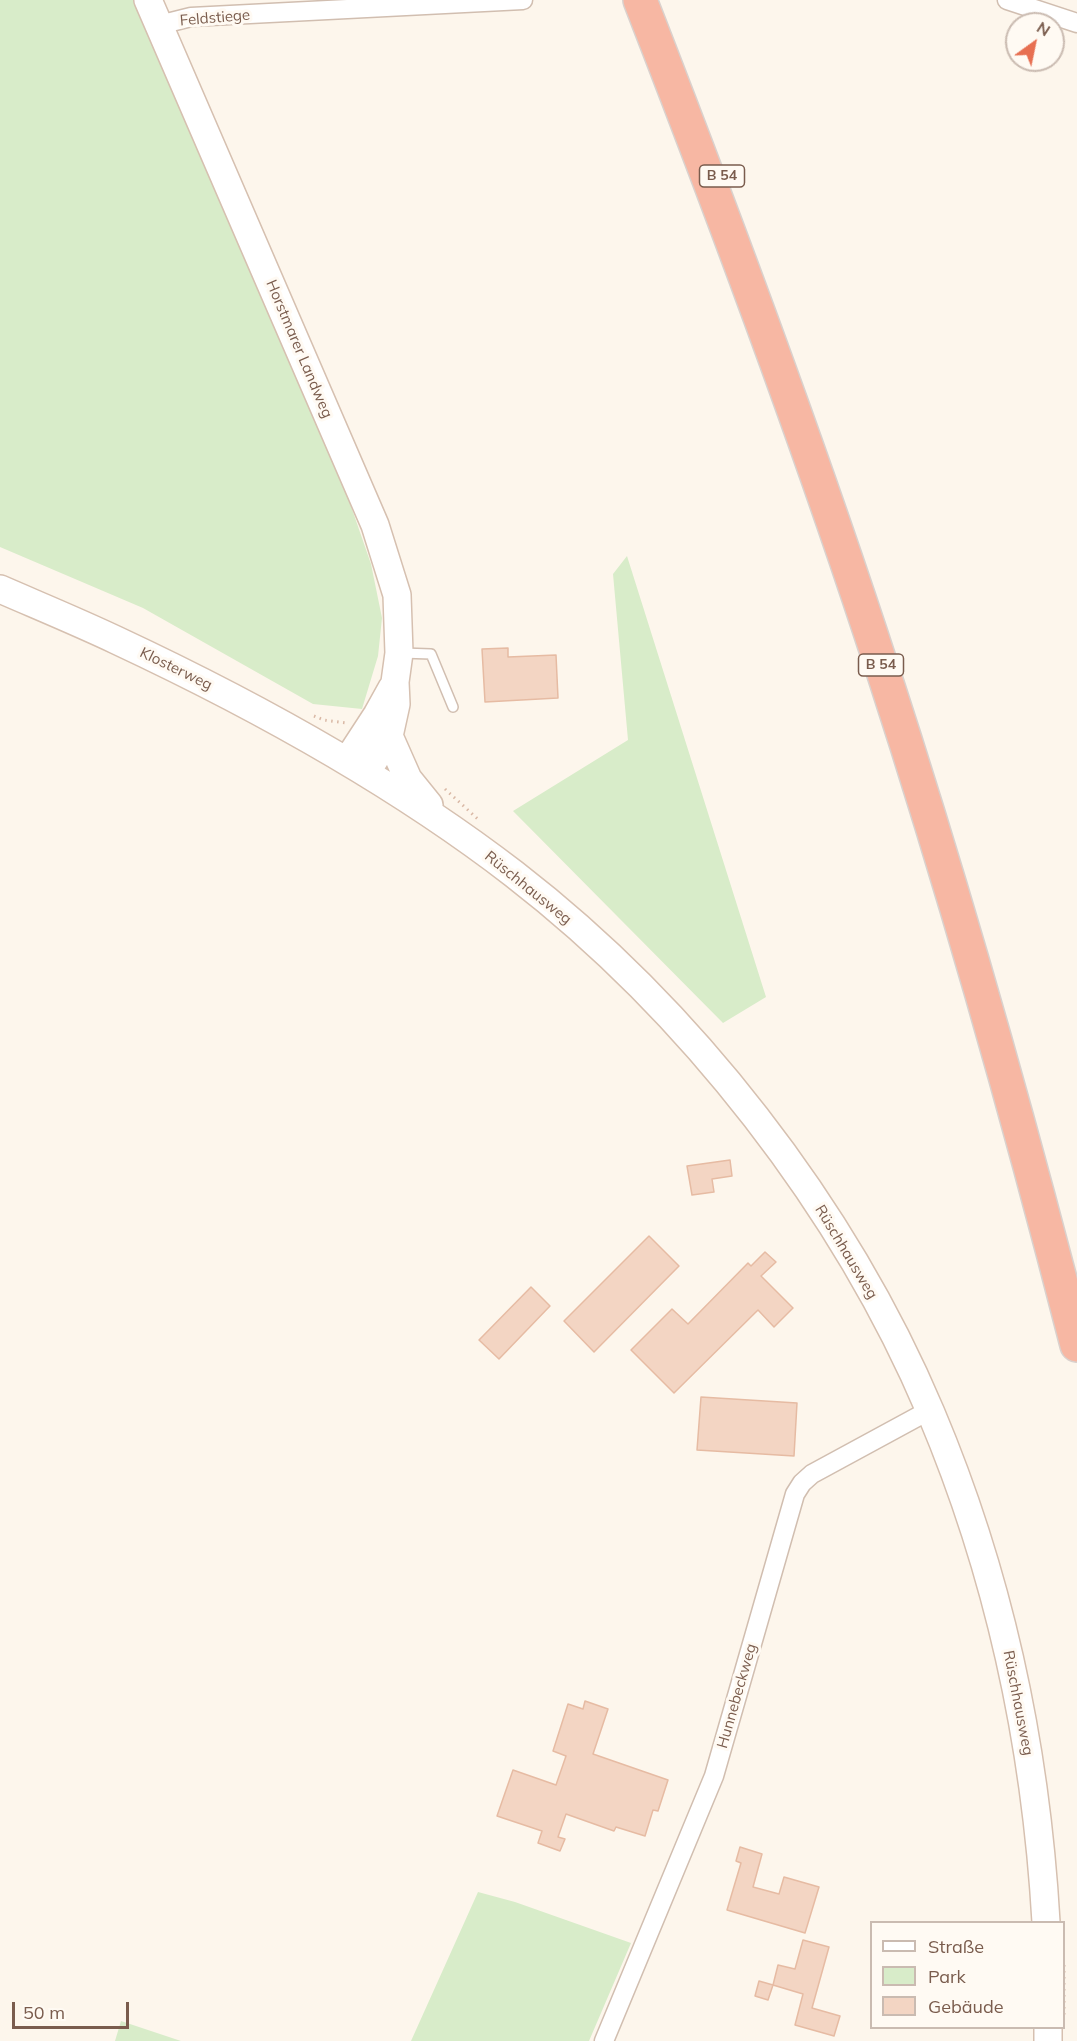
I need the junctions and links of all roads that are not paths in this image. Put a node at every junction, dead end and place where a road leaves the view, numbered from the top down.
1 (148, 0) edge
2 (523, 0) edge
3 (640, 0) edge
4 (655, 0) edge
5 (1007, 0) edge
6 (1036, 4) edge
7 (1077, 23) edge
8 (159, 25) junction
9 (0, 589) edge
10 (399, 652) junction
11 (395, 682) junction
12 (453, 707) dead end
13 (389, 736) junction
14 (356, 767) junction
15 (454, 830) junction
16 (1077, 1291) edge
17 (1077, 1345) edge
18 (930, 1410) junction
19 (1046, 1921) edge
20 (604, 2041) edge

1 - 8 main road, Horstmarer Landweg
2 - 8 street, Feldstiege
3 - 17 highway, B 54
4 - 16 highway, B 54
5 - 6 street
6 - 7 street
8 - 10 main road, Horstmarer Landweg
9 - 14 main road, Klosterweg
10 - 11 main road, Horstmarer Landweg
10 - 12 lane
11 - 13 main road, Horstmarer Landweg
11 - 14 main road, Horstmarer Landweg
13 - 14 main road, Horstmarer Landweg
13 - 15 main road
14 - 15 main road, Rüschhausweg
15 - 18 main road, Rüschhausweg
18 - 19 main road, Rüschhausweg
18 - 20 street, Hunnebeckweg

